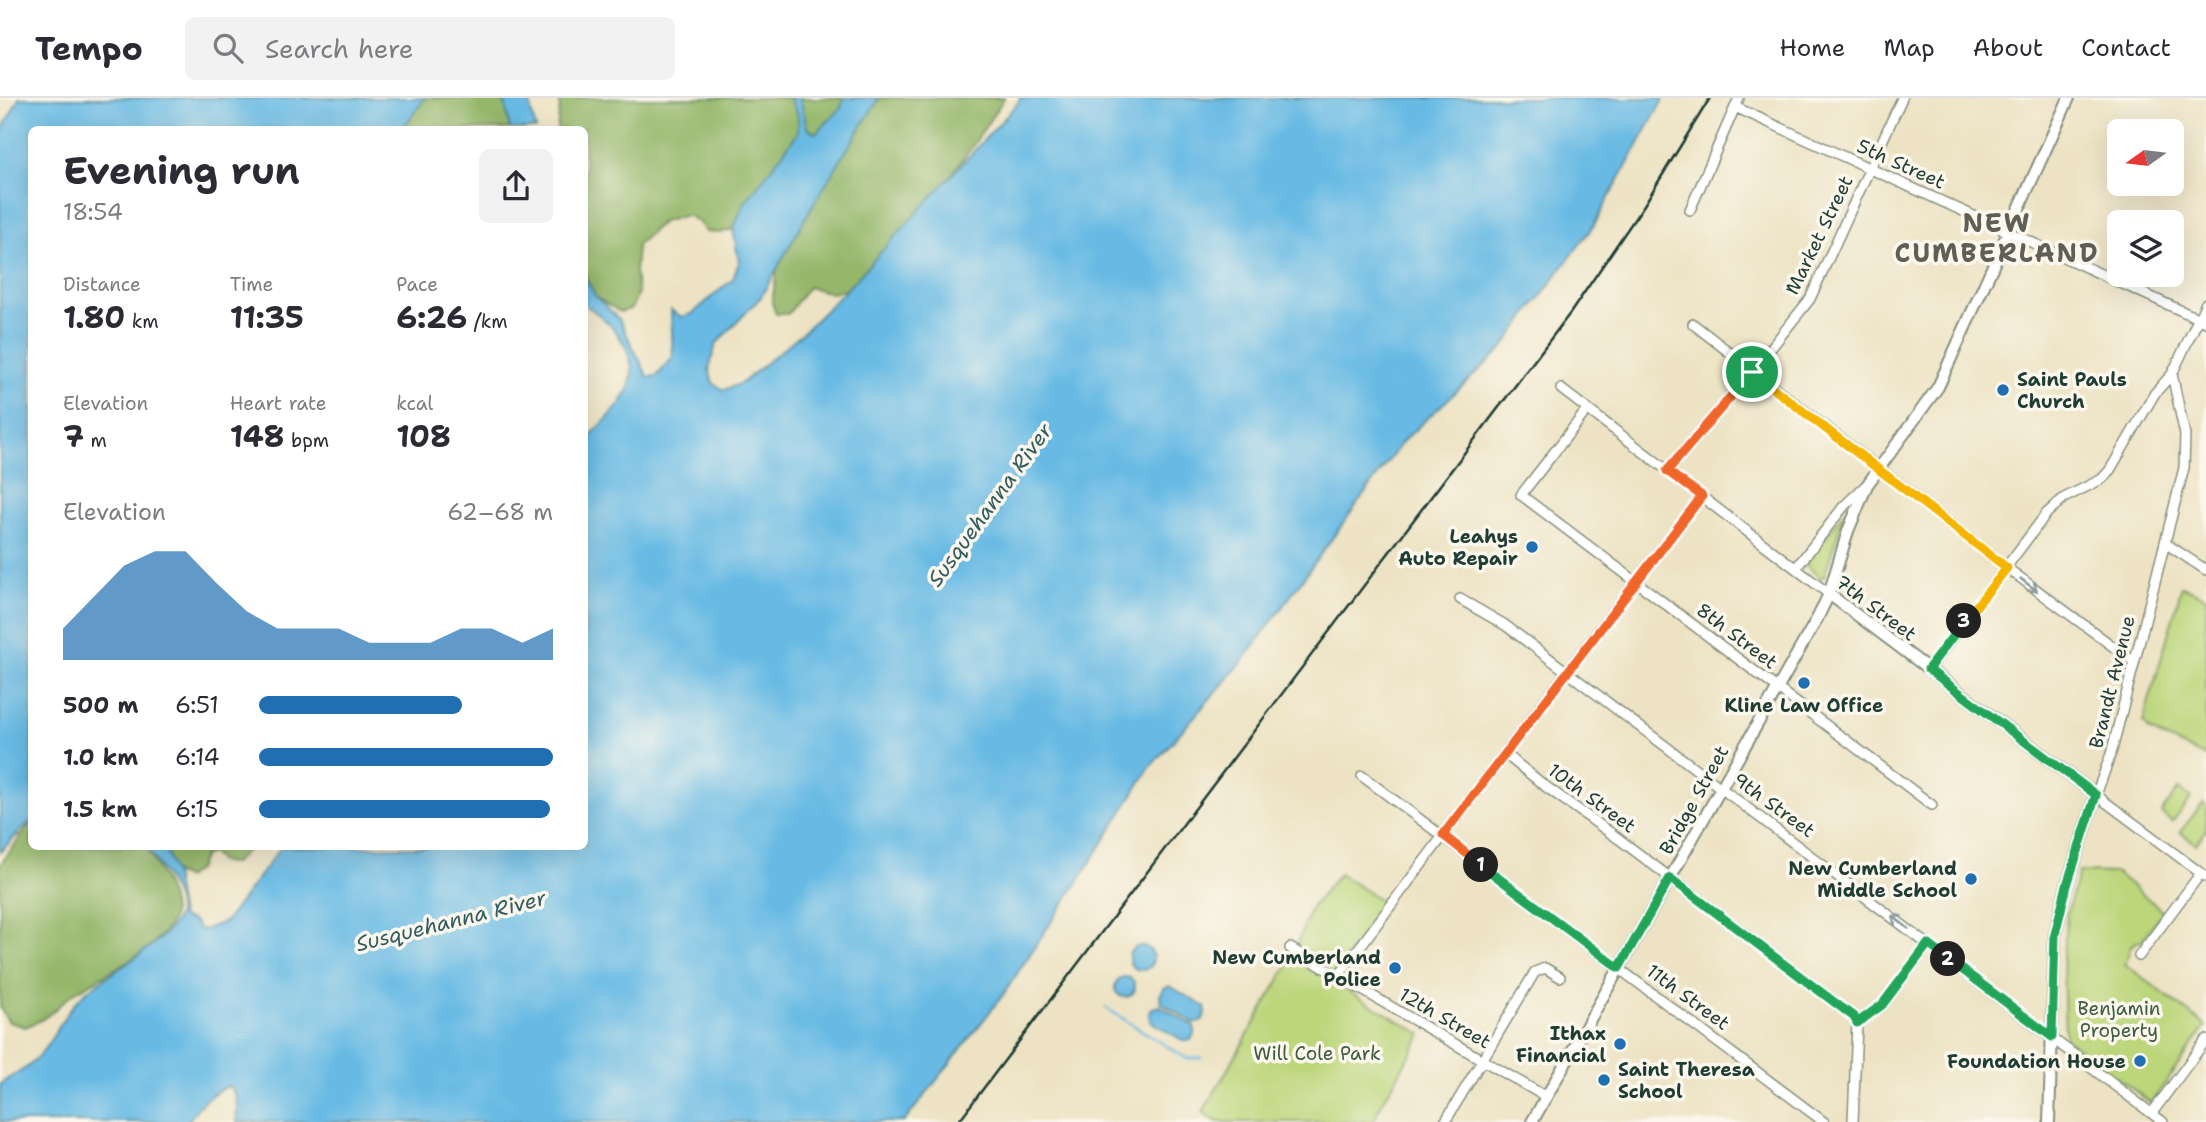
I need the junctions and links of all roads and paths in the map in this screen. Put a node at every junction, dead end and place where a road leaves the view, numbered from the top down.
1 (1902, 98) edge
2 (2069, 98) edge
3 (1737, 102) edge
4 (1870, 170) junction
5 (1690, 210) dead end
6 (2007, 232) junction
7 (2206, 303) edge
8 (2202, 321) edge
9 (1693, 324) dead end
10 (1752, 372) junction
11 (2172, 374) junction
12 (1561, 389) dead end
13 (1587, 410) junction
14 (1878, 468) junction
15 (1667, 471) junction
16 (1867, 485) junction
17 (1702, 496) junction
18 (2165, 543) junction
19 (1796, 568) junction
20 (2007, 568) junction
21 (2206, 570) edge
22 (1636, 581) junction
23 (1829, 594) junction
24 (1460, 599) dead end
25 (2134, 662) junction
26 (1928, 669) junction
27 (1566, 671) junction
28 (1777, 689) junction
29 (1505, 754) junction
30 (1362, 776) dead end
31 (1721, 788) junction
32 (2096, 795) junction
33 (1932, 806) dead end
34 (1443, 835) junction
35 (2203, 875) edge
36 (1670, 878) junction
37 (1928, 944) junction
38 (1290, 948) dead end
39 (2139, 956) dead end
40 (1619, 968) junction
41 (1338, 976) junction
42 (1560, 977) dead end
43 (1857, 1023) junction
44 (2052, 1037) junction
45 (2206, 1040) edge
46 (1482, 1060) junction
47 (1546, 1097) junction
48 (2152, 1113) junction
49 (1445, 1122) edge
50 (1532, 1122) edge
51 (1824, 1122) edge
52 (1853, 1122) edge
53 (2049, 1122) edge
54 (2163, 1122) edge

1 - 4 street, Market Street
2 - 6 main road, Bridge Street
3 - 4 street, 5th Street
3 - 5 street
4 - 6 street, 5th Street
4 - 10 street, Market Street
6 - 8 street, 5th Street
6 - 14 main road, Bridge Street
7 - 8 street
8 - 11 street
9 - 10 street
10 - 14 street
10 - 15 street, Market Street
11 - 18 street, Brandt Avenue
11 - 20 street
12 - 13 street, 7th Street
13 - 15 street, 7th Street
13 - 22 street, 8th Street
14 - 16 main road, Bridge Street
14 - 20 street
15 - 17 street, 7th Street
16 - 19 street, Bridge Street
16 - 23 main road, Bridge Street
17 - 19 street, 7th Street
17 - 22 street
18 - 21 street
18 - 25 street, Brandt Avenue
19 - 23 street, 7th Street
20 -> 25 street
20 - 26 street
22 - 27 street
22 - 28 street, 8th Street
23 - 26 main road, 7th Street
23 - 28 main road, Bridge Street
24 - 27 street, 9th Street
25 - 32 street, Brandt Avenue
26 - 32 main road, 7th Street
27 - 29 street
27 - 31 street, 9th Street
28 - 31 main road, Bridge Street
28 - 33 street, 8th Street
29 - 34 street
29 - 36 street, 10th Street
30 - 34 street, 11th Street
31 - 36 main road, Bridge Street
37 -> 31 street, 9th Street
32 - 35 street, 7th Street
32 - 44 main road, Brandt Avenue
34 - 40 street, 11th Street
34 - 41 street
35 - 39 street
36 - 40 main road, Bridge Street
36 - 43 street, 10th Street
37 - 43 street
37 - 44 street, 9th Street
38 - 41 street, 12th Street
40 - 47 main road, Bridge Street
40 - 51 street, 11th Street
41 - 46 street, 12th Street
42 - 46 street
43 - 52 street
44 - 48 street, 9th Street
44 - 53 main road, Brandt Avenue
45 - 48 street
46 - 47 street, 12th Street
46 - 49 street
47 - 50 main road, Bridge Street
48 - 54 street, 9th Street

